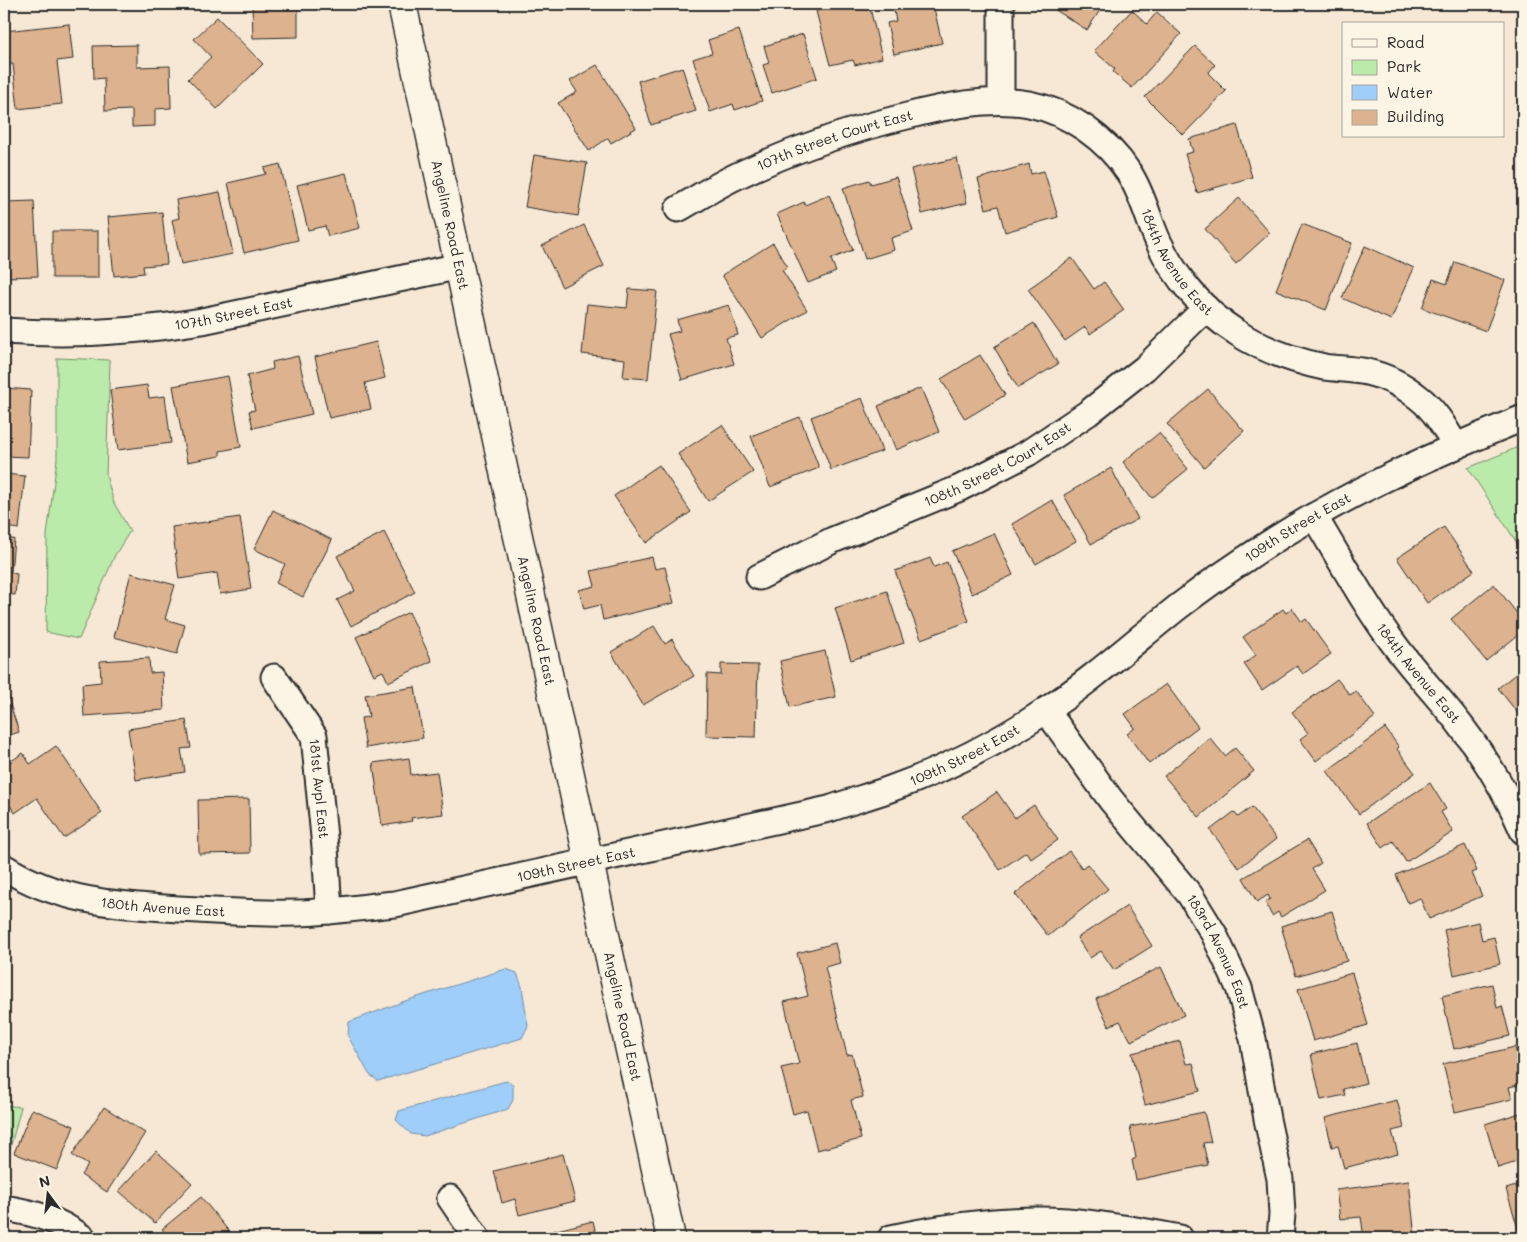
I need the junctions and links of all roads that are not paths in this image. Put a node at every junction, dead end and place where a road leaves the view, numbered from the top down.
1 (402, 4) edge
2 (1002, 4) edge
3 (1001, 101) junction
4 (678, 209) dead end
5 (460, 266) junction
6 (1206, 308) junction
7 (4, 331) edge
8 (1523, 418) edge
9 (1455, 446) junction
10 (1314, 516) junction
11 (759, 578) dead end
12 (274, 677) dead end
13 (1046, 710) junction
14 (1518, 806) edge
15 (1523, 830) edge
16 (590, 862) junction
17 (4, 868) edge
18 (329, 911) junction
19 (450, 1198) dead end
20 (4, 1208) edge
21 (1126, 1233) edge
22 (82, 1238) edge
23 (477, 1238) edge
24 (671, 1238) edge
25 (891, 1238) edge
26 (1180, 1238) edge
27 (1280, 1238) edge

1 - 5 street, Angeline Road East
2 - 3 street
3 - 4 street, 107th Street Court East
3 - 6 street, 184th Avenue East
5 - 7 street, 107th Street East
5 - 16 street, Angeline Road East
6 - 9 street, 184th Avenue East
6 - 11 street, 108th Street Court East
8 - 9 street, 109th Street East
9 - 10 street, 109th Street East
10 - 13 street, 109th Street East
10 - 14 street, 184th Avenue East
12 - 18 street, 181st Avpl East
13 - 16 street, 109th Street East
13 - 27 street, 183rd Avenue East
14 - 15 street, 184th Avenue East
16 - 18 street, 109th Street East
16 - 24 street, Angeline Road East
17 - 18 street, 180th Avenue East
19 - 23 street
20 - 22 street
21 - 25 street
21 - 26 street

